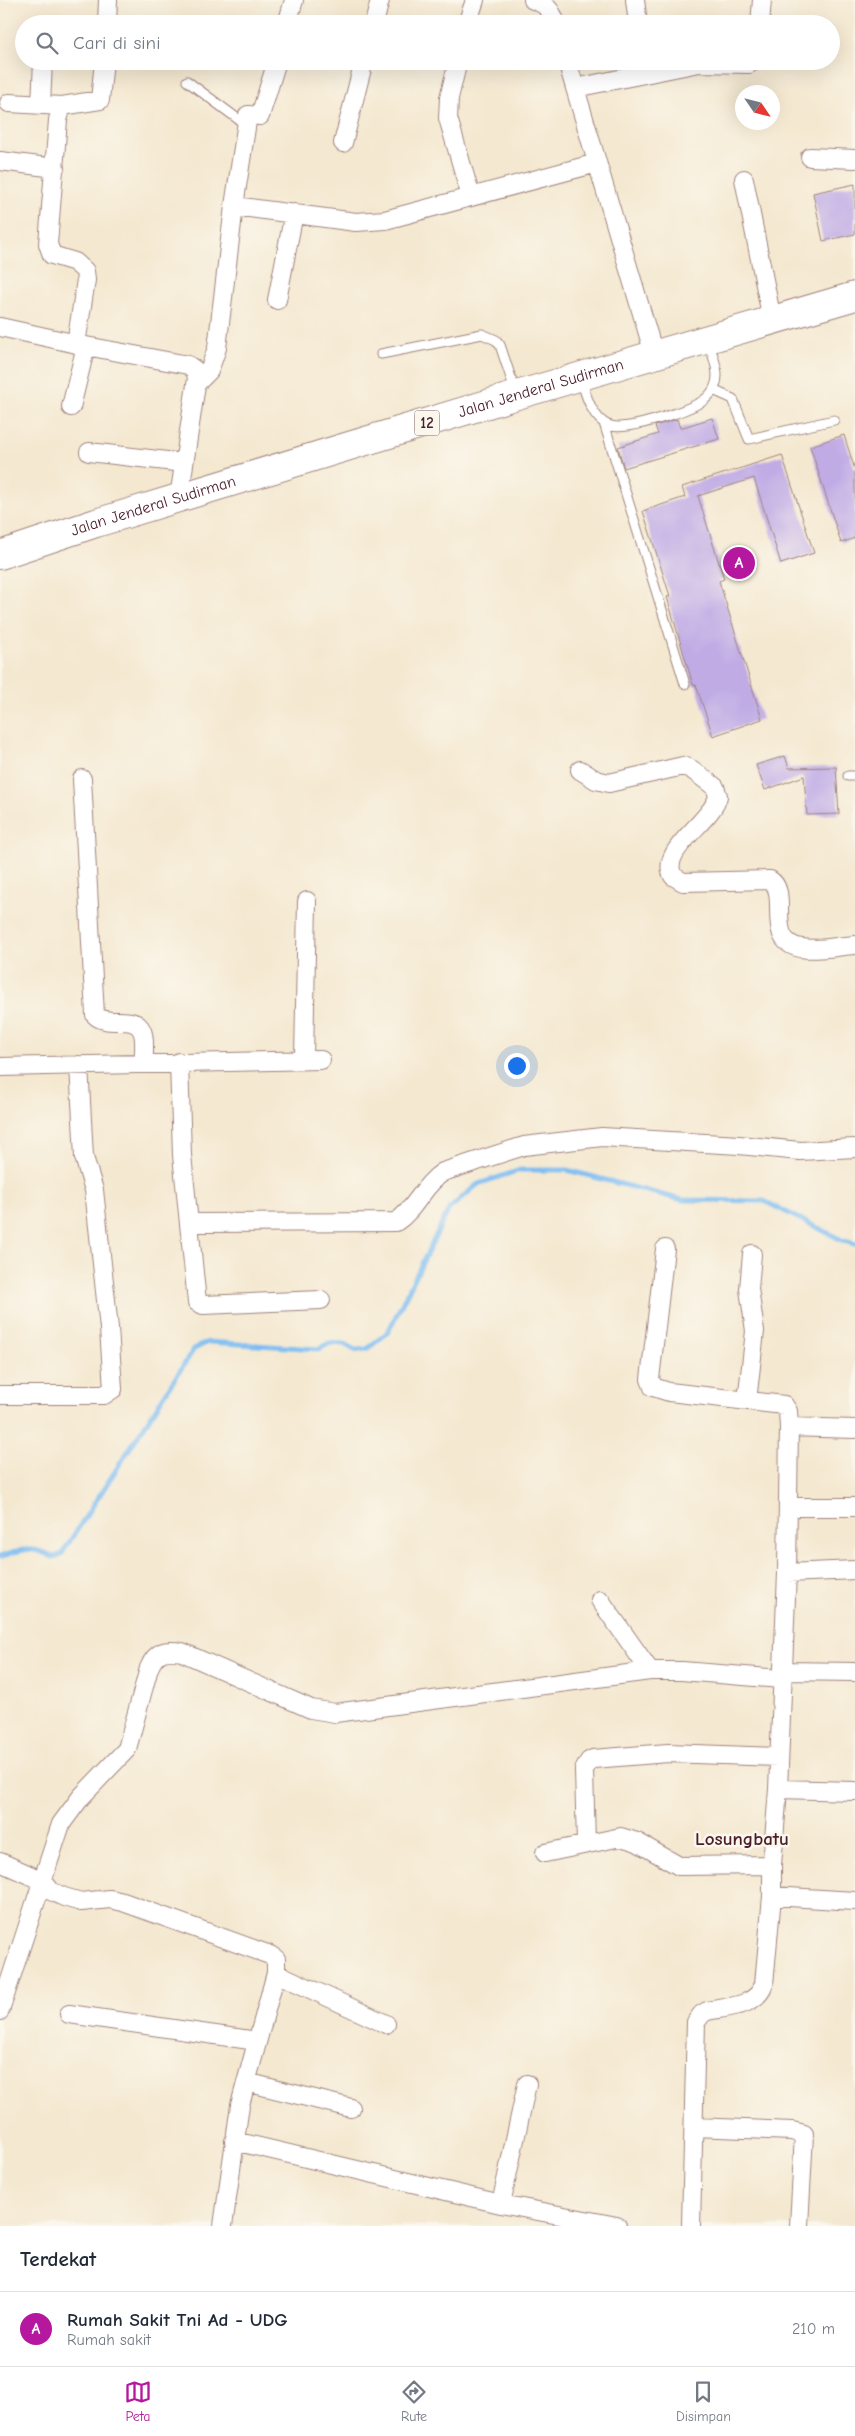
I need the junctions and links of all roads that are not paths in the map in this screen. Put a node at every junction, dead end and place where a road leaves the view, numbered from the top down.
1 (108, 0) edge
2 (294, 0) edge
3 (380, 0) edge
4 (475, 0) edge
5 (532, 0) edge
6 (635, 0) edge
7 (762, 0) edge
8 (107, 15) edge
9 (290, 15) edge
10 (376, 15) edge
11 (470, 15) edge
12 (552, 15) edge
13 (637, 15) edge
14 (761, 15) edge
15 (43, 70) edge
16 (103, 70) edge
17 (275, 70) edge
18 (362, 70) edge
19 (456, 70) edge
20 (570, 70) edge
21 (664, 70) edge
22 (187, 81) dead end
23 (575, 88) junction
24 (9, 103) dead end
25 (41, 105) junction
26 (62, 106) junction
27 (246, 125) junction
28 (342, 142) dead end
29 (810, 157) dead end
30 (855, 159) edge
31 (0, 161) edge
32 (597, 163) junction
33 (55, 168) junction
34 (744, 179) dead end
35 (471, 197) junction
36 (234, 206) junction
37 (294, 213) junction
38 (855, 296) edge
39 (277, 300) dead end
40 (772, 320) junction
41 (0, 328) edge
42 (708, 339) junction
43 (81, 345) junction
44 (381, 354) dead end
45 (654, 354) junction
46 (580, 377) junction
47 (197, 383) junction
48 (713, 390) junction
49 (517, 395) junction
50 (71, 407) dead end
51 (834, 420) dead end
52 (604, 423) junction
53 (89, 452) dead end
54 (184, 462) junction
55 (179, 498) junction
56 (0, 555) edge
57 (685, 684) dead end
58 (580, 770) dead end
59 (82, 780) dead end
60 (307, 901) dead end
61 (855, 945) edge
62 (179, 1062) junction
63 (144, 1063) junction
64 (79, 1066) junction
65 (0, 1067) edge
66 (855, 1148) edge
67 (190, 1223) junction
68 (665, 1249) dead end
69 (752, 1254) dead end
70 (321, 1300) dead end
71 (0, 1395) edge
72 (747, 1401) junction
73 (789, 1427) junction
74 (855, 1429) edge
75 (788, 1507) junction
76 (855, 1507) edge
77 (855, 1570) edge
78 (787, 1573) junction
79 (600, 1600) dead end
80 (650, 1671) junction
81 (855, 1672) edge
82 (782, 1675) junction
83 (778, 1757) junction
84 (778, 1789) junction
85 (855, 1791) edge
86 (586, 1844) junction
87 (545, 1853) dead end
88 (0, 1862) edge
89 (772, 1865) junction
90 (43, 1881) junction
91 (772, 1896) junction
92 (855, 1901) edge
93 (276, 1974) junction
94 (0, 2011) edge
95 (69, 2014) dead end
96 (386, 2024) dead end
97 (257, 2041) junction
98 (246, 2082) junction
99 (527, 2084) dead end
100 (351, 2108) dead end
101 (694, 2126) junction
102 (234, 2141) junction
103 (501, 2204) junction
104 (223, 2226) edge
105 (617, 2226) edge
106 (691, 2226) edge
107 (799, 2226) edge

1 - 8 street
2 - 9 street
3 - 10 street
4 - 11 street
5 - 12 street
6 - 13 street
7 - 14 street
15 - 25 street
16 - 26 street
17 - 27 street
18 - 28 street
19 - 35 street
20 - 23 street
21 - 23 street
22 - 27 lane
23 - 32 street
24 - 25 street
25 - 26 street
26 - 33 street
27 - 36 street
29 - 30 street
31 - 33 street
32 - 35 street
32 - 45 street
33 - 43 street
34 - 40 street
35 - 37 street
36 - 37 street
36 - 47 street
37 - 39 street
38 - 40 highway, Jalan Jenderal Sudirman / 12
40 - 42 highway, Jalan Jenderal Sudirman / 12
41 - 43 street
42 - 45 highway, Jalan Jenderal Sudirman / 12
42 - 48 lane
43 - 47 street
43 - 50 street
44 - 49 lane
45 - 46 highway, Jalan Jenderal Sudirman / 12
46 - 49 highway, Jalan Jenderal Sudirman / 12
46 - 52 lane
47 - 54 street
48 - 51 lane
48 - 52 lane
49 - 55 highway, Jalan Jenderal Sudirman / 12
52 - 57 lane
53 - 54 street
54 - 55 street
55 - 56 highway, Jalan Jenderal Sudirman / 12
58 - 61 street
59 - 63 street
60 - 62 street
62 - 63 street
62 - 67 street
63 - 64 street
64 - 65 street
64 - 71 street
66 - 67 street
67 - 70 street
68 - 72 street
69 - 72 street
72 - 73 street
73 - 74 street
73 - 75 street
75 - 76 street
75 - 78 street
77 - 78 street
78 - 82 street
79 - 80 street
80 - 82 street
80 - 90 street
81 - 82 street
82 - 83 street
83 - 84 street
83 - 86 street
84 - 85 street
84 - 89 street
86 - 87 street
86 - 89 street
88 - 90 street
89 - 91 street
90 - 93 street
90 - 94 street
91 - 92 street
91 - 101 street
93 - 96 street
93 - 97 street
95 - 97 street
97 - 98 street
98 - 100 street
98 - 102 street
99 - 103 street
101 - 106 street
101 - 107 street
102 - 103 street
102 - 104 street
103 - 105 street

